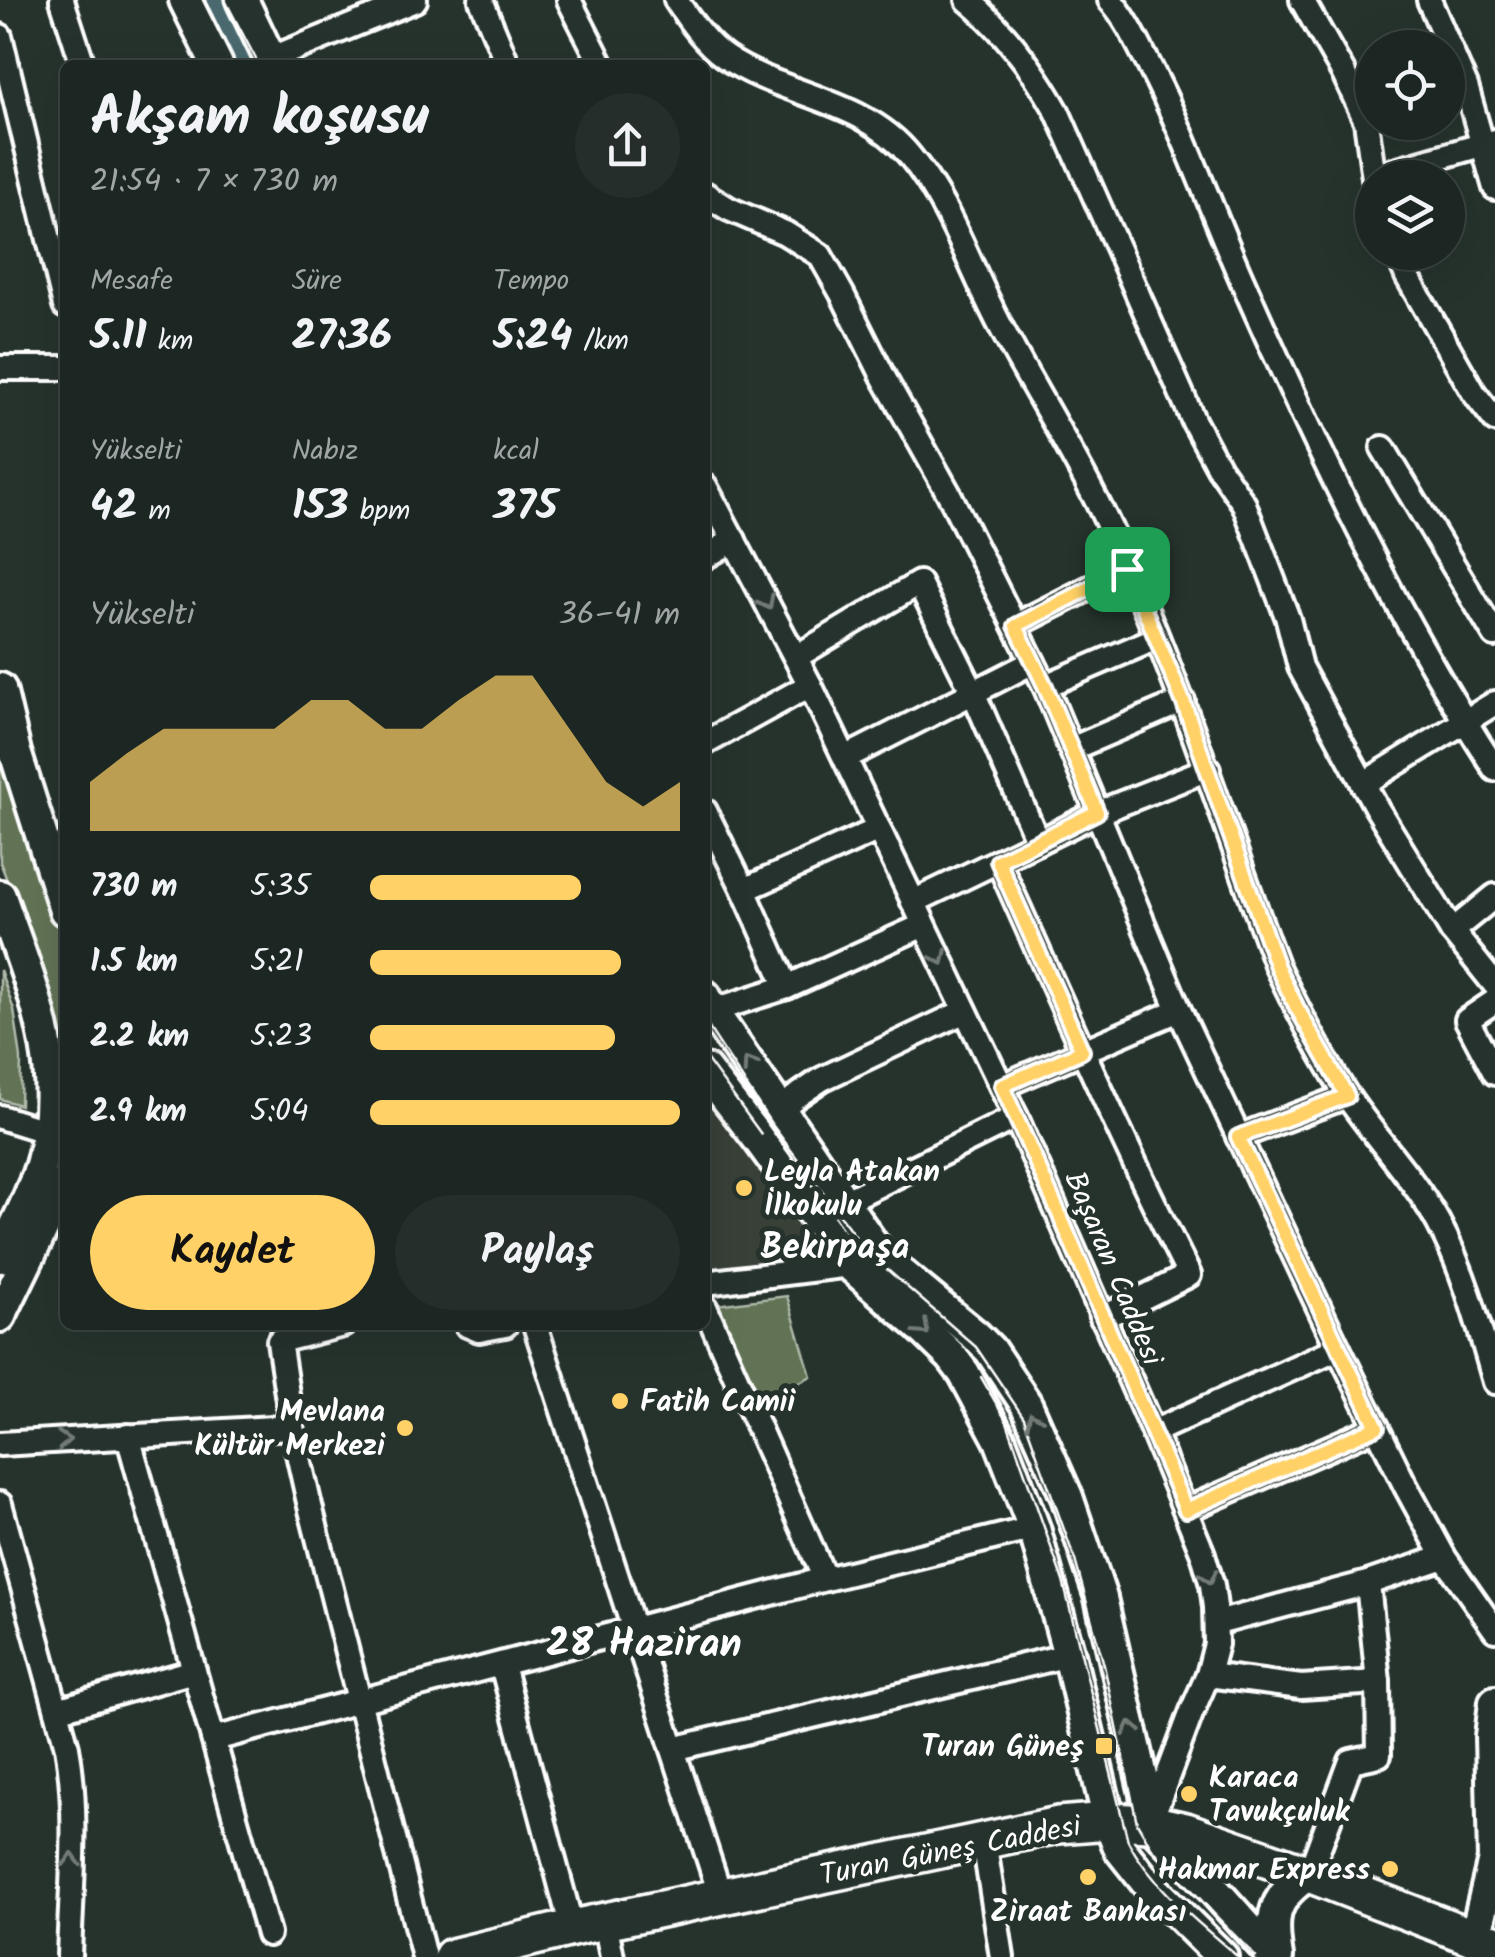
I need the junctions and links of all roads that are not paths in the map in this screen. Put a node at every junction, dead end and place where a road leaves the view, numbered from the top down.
1 (62, 0) edge
2 (185, 0) edge
3 (242, 0) edge
4 (416, 0) edge
5 (481, 0) edge
6 (569, 0) edge
7 (676, 0) edge
8 (968, 0) edge
9 (1110, 0) edge
10 (1302, 0) edge
11 (1429, 0) edge
12 (0, 36) edge
13 (81, 60) edge
14 (214, 60) edge
15 (271, 60) edge
16 (277, 60) edge
17 (506, 60) edge
18 (599, 60) edge
19 (1489, 143) edge
20 (1372, 160) edge
21 (1432, 160) edge
22 (1495, 188) edge
23 (710, 197) edge
24 (1404, 270) edge
25 (60, 285) edge
26 (0, 368) edge
27 (60, 368) edge
28 (1495, 420) edge
29 (1383, 448) dead end
30 (710, 495) edge
31 (734, 540) junction
32 (710, 554) edge
33 (1127, 569) junction
34 (1016, 626) junction
35 (1495, 635) edge
36 (1157, 638) junction
37 (796, 657) junction
38 (1033, 662) junction
39 (810, 684) junction
40 (1045, 686) junction
41 (0, 689) edge
42 (973, 692) junction
43 (1183, 701) junction
44 (1495, 702) edge
45 (1464, 722) junction
46 (710, 740) edge
47 (1071, 749) junction
48 (844, 758) junction
49 (1208, 769) junction
50 (1495, 769) edge
51 (1364, 784) junction
52 (1097, 812) junction
53 (710, 821) edge
54 (879, 829) junction
55 (1038, 842) junction
56 (998, 861) junction
57 (744, 890) junction
58 (60, 894) edge
59 (0, 896) edge
60 (1495, 896) edge
61 (913, 902) junction
62 (0, 925) edge
63 (924, 925) junction
64 (1452, 931) junction
65 (1495, 985) edge
66 (787, 987) junction
67 (1495, 1001) edge
68 (710, 1006) edge
69 (1179, 1010) junction
70 (710, 1011) edge
71 (965, 1011) junction
72 (1082, 1051) junction
73 (1495, 1073) edge
74 (710, 1076) edge
75 (1002, 1086) junction
76 (1347, 1096) junction
77 (781, 1111) junction
78 (1016, 1116) junction
79 (0, 1117) edge
80 (42, 1130) junction
81 (1238, 1137) junction
82 (844, 1202) junction
83 (56, 1223) edge
84 (0, 1225) edge
85 (0, 1256) edge
86 (850, 1265) junction
87 (710, 1281) edge
88 (0, 1316) edge
89 (710, 1318) edge
90 (1102, 1318) junction
91 (322, 1330) edge
92 (537, 1330) edge
93 (1338, 1348) junction
94 (1495, 1382) edge
95 (292, 1427) junction
96 (1377, 1427) junction
97 (1153, 1432) junction
98 (128, 1436) junction
99 (0, 1444) edge
100 (0, 1504) edge
101 (1186, 1510) junction
102 (1034, 1528) junction
103 (1444, 1558) junction
104 (824, 1579) junction
105 (1368, 1583) junction
106 (1216, 1624) junction
107 (633, 1629) junction
108 (1495, 1630) edge
109 (1069, 1654) junction
110 (502, 1665) junction
111 (194, 1672) junction
112 (1208, 1675) junction
113 (1378, 1682) junction
114 (360, 1701) junction
115 (1495, 1702) edge
116 (57, 1710) junction
117 (214, 1739) junction
118 (673, 1749) junction
119 (1109, 1821) junction
120 (1150, 1823) junction
121 (984, 1841) junction
122 (1309, 1874) junction
123 (721, 1897) junction
124 (589, 1925) junction
125 (268, 1934) dead end
126 (1485, 1941) edge
127 (70, 1957) edge
128 (424, 1957) edge
129 (452, 1957) edge
130 (612, 1957) edge
131 (1002, 1957) edge
132 (1222, 1957) edge
133 (1275, 1957) edge

1 - 13 street
2 - 14 main road
3 - 15 main road
4 - 16 street
5 - 17 street
6 - 18 street
7 - 33 street
8 - 51 street
9 - 45 street
10 - 20 street
11 - 19 street
12 - 25 street
19 - 21 street
19 - 22 street
23 - 34 street
24 - 28 street
26 - 27 street
29 - 35 street
30 - 31 street, Başaran Caddesi
31 - 32 street
31 -> 37 street, Başaran Caddesi
33 - 34 street
33 - 36 street
34 - 38 street
36 - 40 street
36 - 43 street
37 - 39 street, Başaran Caddesi
37 - 42 street
38 - 40 street
38 - 42 street
39 - 46 street
39 - 48 street, Başaran Caddesi
40 - 47 street
41 - 58 main road
42 - 48 street
42 - 55 street
43 - 47 street
43 - 49 street
44 - 45 street
45 - 50 street
45 - 51 street
47 - 52 street
48 - 54 street, Başaran Caddesi
49 - 52 street
49 - 76 street
51 - 64 street
52 - 55 street
52 - 69 street
53 - 57 street
54 - 57 street
54 - 61 street, Başaran Caddesi
55 - 56 street
56 - 61 street
56 - 72 street
57 - 66 street
59 - 80 main road
60 - 64 street
61 - 63 street, Başaran Caddesi
62 - 80 main road
63 - 66 street
63 -> 71 street, Başaran Caddesi
64 - 65 street
66 - 68 street
67 - 73 street
69 - 72 street
69 - 81 street
77 -> 70 main road
71 - 75 street, Başaran Caddesi
71 - 77 street
72 - 75 street
72 - 90 street
74 - 86 main road
75 - 78 street, Başaran Caddesi
76 - 81 street
76 - 94 street
77 - 82 main road
78 - 82 street
78 - 90 street, Başaran Caddesi
79 - 80 street
80 - 84 main road
80 - 85 main road
81 - 93 street
120 -> 82 main road
83 - 88 main road
86 - 87 street
86 -> 102 main road
89 - 104 street
90 - 97 street, Başaran Caddesi
91 - 95 street
92 - 107 street
93 - 96 street
93 - 97 street
95 - 98 street
95 - 114 street
96 - 101 street
96 - 103 street
97 - 101 street, Başaran Caddesi
99 -> 98 street
98 - 111 street
100 - 116 street
101 -> 106 street, Başaran Caddesi
102 - 104 street
102 - 109 main road
103 - 105 street
103 - 108 street
104 - 107 street
105 - 106 street
105 - 113 street
106 - 112 street, Başaran Caddesi
107 - 110 street
107 - 118 street
109 - 118 street
109 - 119 main road
110 - 114 street
110 - 124 street
111 - 116 street
111 - 117 street
112 - 113 street
112 - 120 street, Başaran Caddesi
113 - 122 street
114 - 117 street
114 - 128 street
115 - 126 main road
127 -> 116 street
117 - 125 street
118 - 123 street
119 - 120 main road, Turan Güneş Caddesi
119 - 121 main road, Turan Güneş Caddesi
119 - 132 main road
120 - 122 main road, Turan Güneş Caddesi
120 - 133 main road
121 - 123 main road, Turan Güneş Caddesi
121 - 131 street
122 - 126 main road, Turan Güneş Caddesi
122 - 133 main road
123 - 124 main road, Turan Güneş Caddesi
124 - 129 main road, Turan Güneş Caddesi
124 - 130 street

